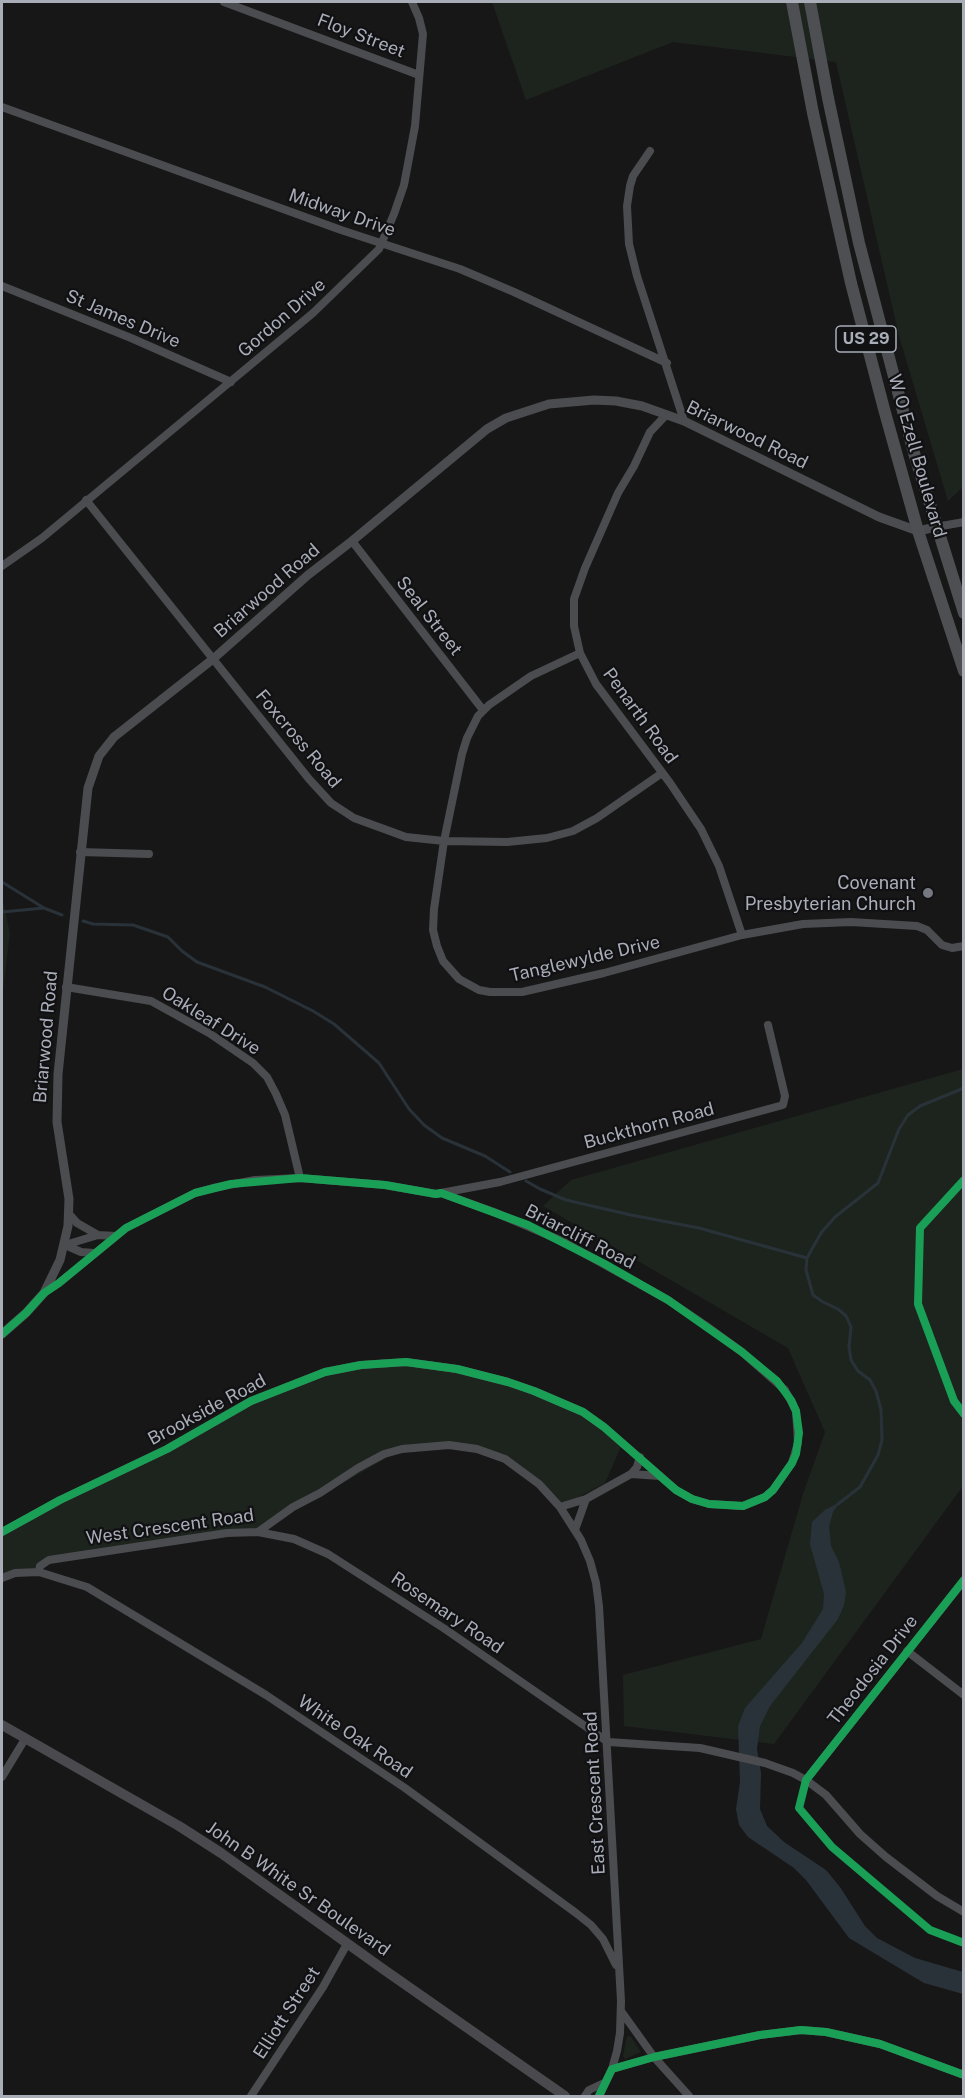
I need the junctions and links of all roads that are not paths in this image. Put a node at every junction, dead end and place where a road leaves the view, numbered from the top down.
1 (224, 2) edge
2 (412, 2) edge
3 (792, 2) edge
4 (810, 2) edge
5 (813, 17) junction
6 (795, 20) junction
7 (419, 75) junction
8 (2, 107) edge
9 (650, 151) dead end
10 (383, 242) junction
11 (2, 286) edge
12 (667, 363) junction
13 (890, 364) junction
14 (874, 371) junction
15 (231, 382) junction
16 (666, 415) junction
17 (684, 421) junction
18 (86, 500) junction
19 (963, 522) edge
20 (936, 527) junction
21 (918, 531) junction
22 (352, 541) junction
23 (2, 566) edge
24 (963, 613) edge
25 (580, 653) junction
26 (213, 659) junction
27 (963, 671) edge
28 (483, 710) junction
29 (662, 773) junction
30 (444, 841) junction
31 (80, 852) junction
32 (149, 854) dead end
33 (742, 935) junction
34 (963, 946) edge
35 (66, 987) junction
36 (768, 1025) dead end
37 (300, 1178) junction
38 (441, 1193) junction
39 (69, 1214) junction
40 (98, 1234) junction
41 (116, 1236) junction
42 (65, 1245) junction
43 (94, 1253) junction
44 (44, 1293) junction
45 (2, 1334) edge
46 (640, 1457) junction
47 (631, 1474) junction
48 (661, 1476) junction
49 (586, 1499) junction
50 (560, 1506) junction
51 (575, 1530) junction
52 (2, 1532) edge
53 (258, 1532) junction
54 (39, 1572) junction
55 (2, 1578) edge
56 (963, 1580) edge
57 (907, 1651) junction
58 (963, 1695) edge
59 (2, 1725) edge
60 (25, 1739) junction
61 (608, 1742) junction
62 (2, 1777) edge
63 (806, 1780) junction
64 (963, 1912) edge
65 (347, 1944) junction
66 (619, 1971) junction
67 (621, 2010) junction
68 (654, 2057) junction
69 (612, 2068) junction
70 (963, 2075) edge
71 (604, 2084) junction
72 (251, 2097) edge
73 (565, 2097) edge
74 (585, 2097) edge
75 (599, 2097) edge
76 (689, 2097) edge

1 - 7 street, Floy Street
2 - 7 street, Gordon Drive
3 - 6 main road, W O Ezell Boulevard / US 29
4 - 5 main road, W O Ezell Boulevard / US 29
5 - 6 main road
5 - 13 main road, W O Ezell Boulevard / US 29
6 - 14 main road, W O Ezell Boulevard / US 29
7 - 10 street, Gordon Drive
8 - 10 street, Midway Drive
9 - 12 street
10 - 12 street, Midway Drive
10 - 15 street, Gordon Drive
11 - 15 street, St James Drive
12 - 17 street
13 - 14 main road
13 - 20 main road, W O Ezell Boulevard / US 29
14 - 21 main road, W O Ezell Boulevard / US 29
15 - 18 street, Gordon Drive
16 - 17 street, Briarwood Road
16 - 22 street, Briarwood Road
16 - 25 street, Penarth Road
17 - 21 street, Briarwood Road
18 - 23 street, Gordon Drive
18 - 26 street, Foxcross Road
19 - 20 street
20 - 21 street
20 - 24 main road, W O Ezell Boulevard / US 29
21 - 27 main road, W O Ezell Boulevard / US 29
22 - 26 street, Briarwood Road
22 - 28 street, Seal Street
25 - 28 street, Tanglewylde Drive
25 - 29 street, Penarth Road
26 - 30 street, Foxcross Road
26 - 31 street, Briarwood Road
28 - 30 street, Tanglewylde Drive
29 - 30 street, Foxcross Road
29 - 33 street, Penarth Road
30 - 33 street, Tanglewylde Drive
31 - 32 street
31 - 35 street, Briarwood Road
33 - 34 street, Tanglewylde Drive
35 - 37 street, Oakleaf Drive
35 - 39 street, Briarwood Road
36 - 38 street, Buckthorn Road
37 - 38 street, Briarcliff Road
37 - 41 street, Briarcliff Road
38 - 48 street, Briarcliff Road
39 - 40 street
39 - 42 street, Briarwood Road
40 - 41 street
40 - 42 street
41 - 43 street, Briarcliff Road
42 - 43 street
42 - 44 street, Briarwood Road
43 - 44 street, Briarcliff Road
44 - 45 street, Briarcliff Road
46 - 47 street
46 - 48 street, Brookside Road
46 - 52 street, Brookside Road
47 - 48 street
47 - 49 street
49 - 50 street
49 - 51 street
50 - 51 street, East Crescent Road
50 - 53 street, West Crescent Road
51 - 61 street, East Crescent Road
53 - 54 street, West Crescent Road
53 - 61 street, Rosemary Road
54 - 55 street, West Crescent Road
54 - 66 street, White Oak Road
56 - 57 street, Theodosia Drive
57 - 58 street
57 - 63 street, Theodosia Drive
59 - 60 main road, John B White Sr Boulevard
60 - 62 street
60 - 65 main road, John B White Sr Boulevard
61 - 63 street
61 - 66 street, East Crescent Road
63 - 64 street
65 - 72 street, Elliott Street
65 - 73 main road, John B White Sr Boulevard
66 - 67 street, East Crescent Road
67 - 68 street
67 - 69 street, East Crescent Road
68 - 69 street
68 - 70 street
68 - 76 street
69 - 71 street, East Crescent Road
71 - 74 street, East Crescent Road
71 - 75 street, East Crescent Road

